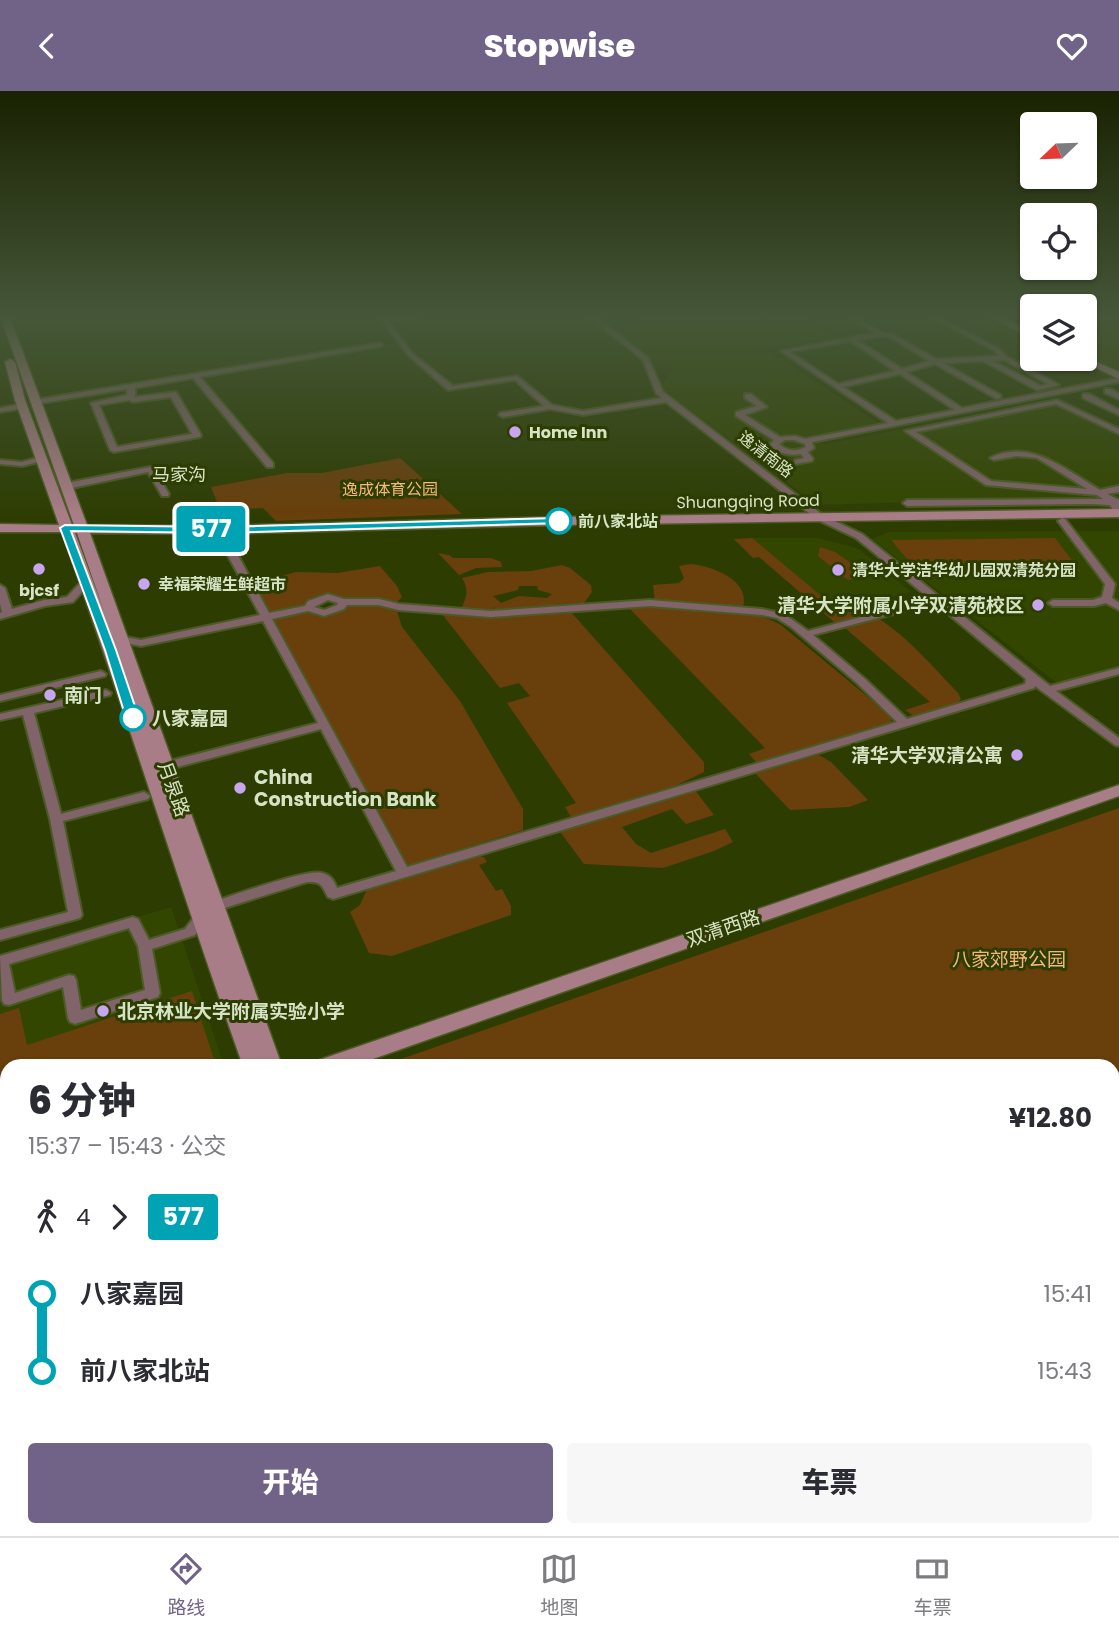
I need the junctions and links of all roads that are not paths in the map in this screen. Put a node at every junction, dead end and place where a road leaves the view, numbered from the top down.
1 (15, 382) edge
2 (29, 382) edge
3 (158, 382) edge
4 (200, 382) edge
5 (444, 382) edge
6 (488, 382) edge
7 (522, 382) edge
8 (656, 382) edge
9 (832, 382) edge
10 (853, 382) edge
11 (920, 382) edge
12 (972, 382) edge
13 (1029, 382) edge
14 (1050, 382) edge
15 (1097, 382) edge
16 (837, 386) junction
17 (131, 387) junction
18 (1108, 391) dead end
19 (748, 396) dead end
20 (1086, 396) dead end
21 (131, 397) junction
22 (997, 397) dead end
23 (1119, 397) edge
24 (669, 400) junction
25 (36, 402) junction
26 (22, 406) junction
27 (550, 407) junction
28 (0, 410) edge
29 (960, 410) junction
30 (1119, 414) edge
31 (503, 415) dead end
32 (1104, 417) dead end
33 (894, 423) junction
34 (1119, 432) edge
35 (778, 439) junction
36 (806, 441) junction
37 (804, 452) junction
38 (994, 458) dead end
39 (40, 459) junction
40 (0, 462) edge
41 (798, 462) dead end
42 (270, 465) dead end
43 (66, 486) junction
44 (1119, 489) edge
45 (1098, 493) junction
46 (165, 494) dead end
47 (907, 503) dead end
48 (1118, 509) edge
49 (821, 517) junction
50 (1119, 520) edge
51 (1062, 521) junction
52 (834, 524) junction
53 (0, 529) edge
54 (75, 532) junction
55 (222, 535) junction
56 (0, 537) edge
57 (85, 583) junction
58 (0, 588) edge
59 (1107, 599) junction
60 (937, 600) junction
61 (1053, 603) dead end
62 (1119, 607) edge
63 (4, 615) edge
64 (268, 617) junction
65 (807, 634) junction
66 (120, 639) junction
67 (1119, 671) edge
68 (101, 674) dead end
69 (1032, 678) junction
70 (66, 682) junction
71 (1048, 690) junction
72 (107, 693) dead end
73 (0, 698) edge
74 (71, 701) junction
75 (28, 711) junction
76 (0, 717) edge
77 (905, 723) junction
78 (326, 725) junction
79 (1119, 743) edge
80 (166, 766) junction
81 (1119, 790) edge
82 (144, 796) dead end
83 (55, 819) junction
84 (404, 873) junction
85 (215, 906) junction
86 (200, 919) junction
87 (0, 935) edge
88 (145, 946) junction
89 (251, 1059) edge
90 (269, 1059) edge
91 (347, 1059) edge

1 - 26 main road, 月泉路
2 - 25 main road, 月泉路
3 - 17 street
4 - 42 street
5 - 6 street
7 - 27 street
8 - 24 street, 逸清南路
9 - 16 street
10 - 16 street
11 - 29 street
12 - 22 street
13 - 14 street
15 - 29 street
16 - 33 street
17 - 21 street
17 - 25 street
18 - 23 street
19 - 35 street
20 - 30 street
21 - 21 street
24 - 27 street
24 - 49 street, 逸清南路
25 - 43 main road, 月泉路
26 - 28 street
26 - 39 main road, 月泉路
27 - 31 street
29 - 33 street
30 - 32 street
33 - 36 street
34 - 45 street
35 - 36 street
35 - 37 street
36 - 37 street
37 - 41 street
38 - 45 street
39 - 40 street
39 - 54 main road, 月泉路
43 - 46 street
43 - 54 main road, 月泉路
44 - 45 street
45 - 48 street
47 - 48 street
48 - 49 main road, Shuangqing Road
49 - 52 street, 逸清南路
49 - 54 main road, Shuangqing Road
50 - 51 main road, Shuangqing Road
51 - 52 main road, Shuangqing Road
51 - 59 street
52 - 55 main road, Shuangqing Road
52 - 60 street, 逸清南路
53 - 54 main road, Shuangqing Road
54 - 55 main road, Shuangqing Road
54 - 56 main road, Shuangqing Road
54 - 57 main road, 月泉路
54 - 66 main road, 月泉路
55 - 64 street
57 - 63 street
57 - 86 main road, 月泉路
58 - 63 street
59 - 61 street
59 - 62 street
60 - 65 street
60 - 69 street, 逸清南路
64 - 65 street
64 - 66 street
64 - 78 street
65 - 77 street
66 - 80 main road, 月泉路
67 - 71 street
68 - 70 street
69 - 71 street, 逸清南路
69 - 77 street
70 - 73 street
70 - 74 street
71 - 79 street, 逸清南路
72 - 74 street
74 - 75 street
75 - 76 street
75 - 83 street
77 - 84 street
78 - 80 street
78 - 84 street
80 - 85 main road, 月泉路
81 - 91 main road, 双清西路
82 - 83 street
83 - 87 street
84 - 85 street
85 - 90 main road, 月泉路
86 - 88 street
86 - 89 main road, 月泉路
88 - 88 street

